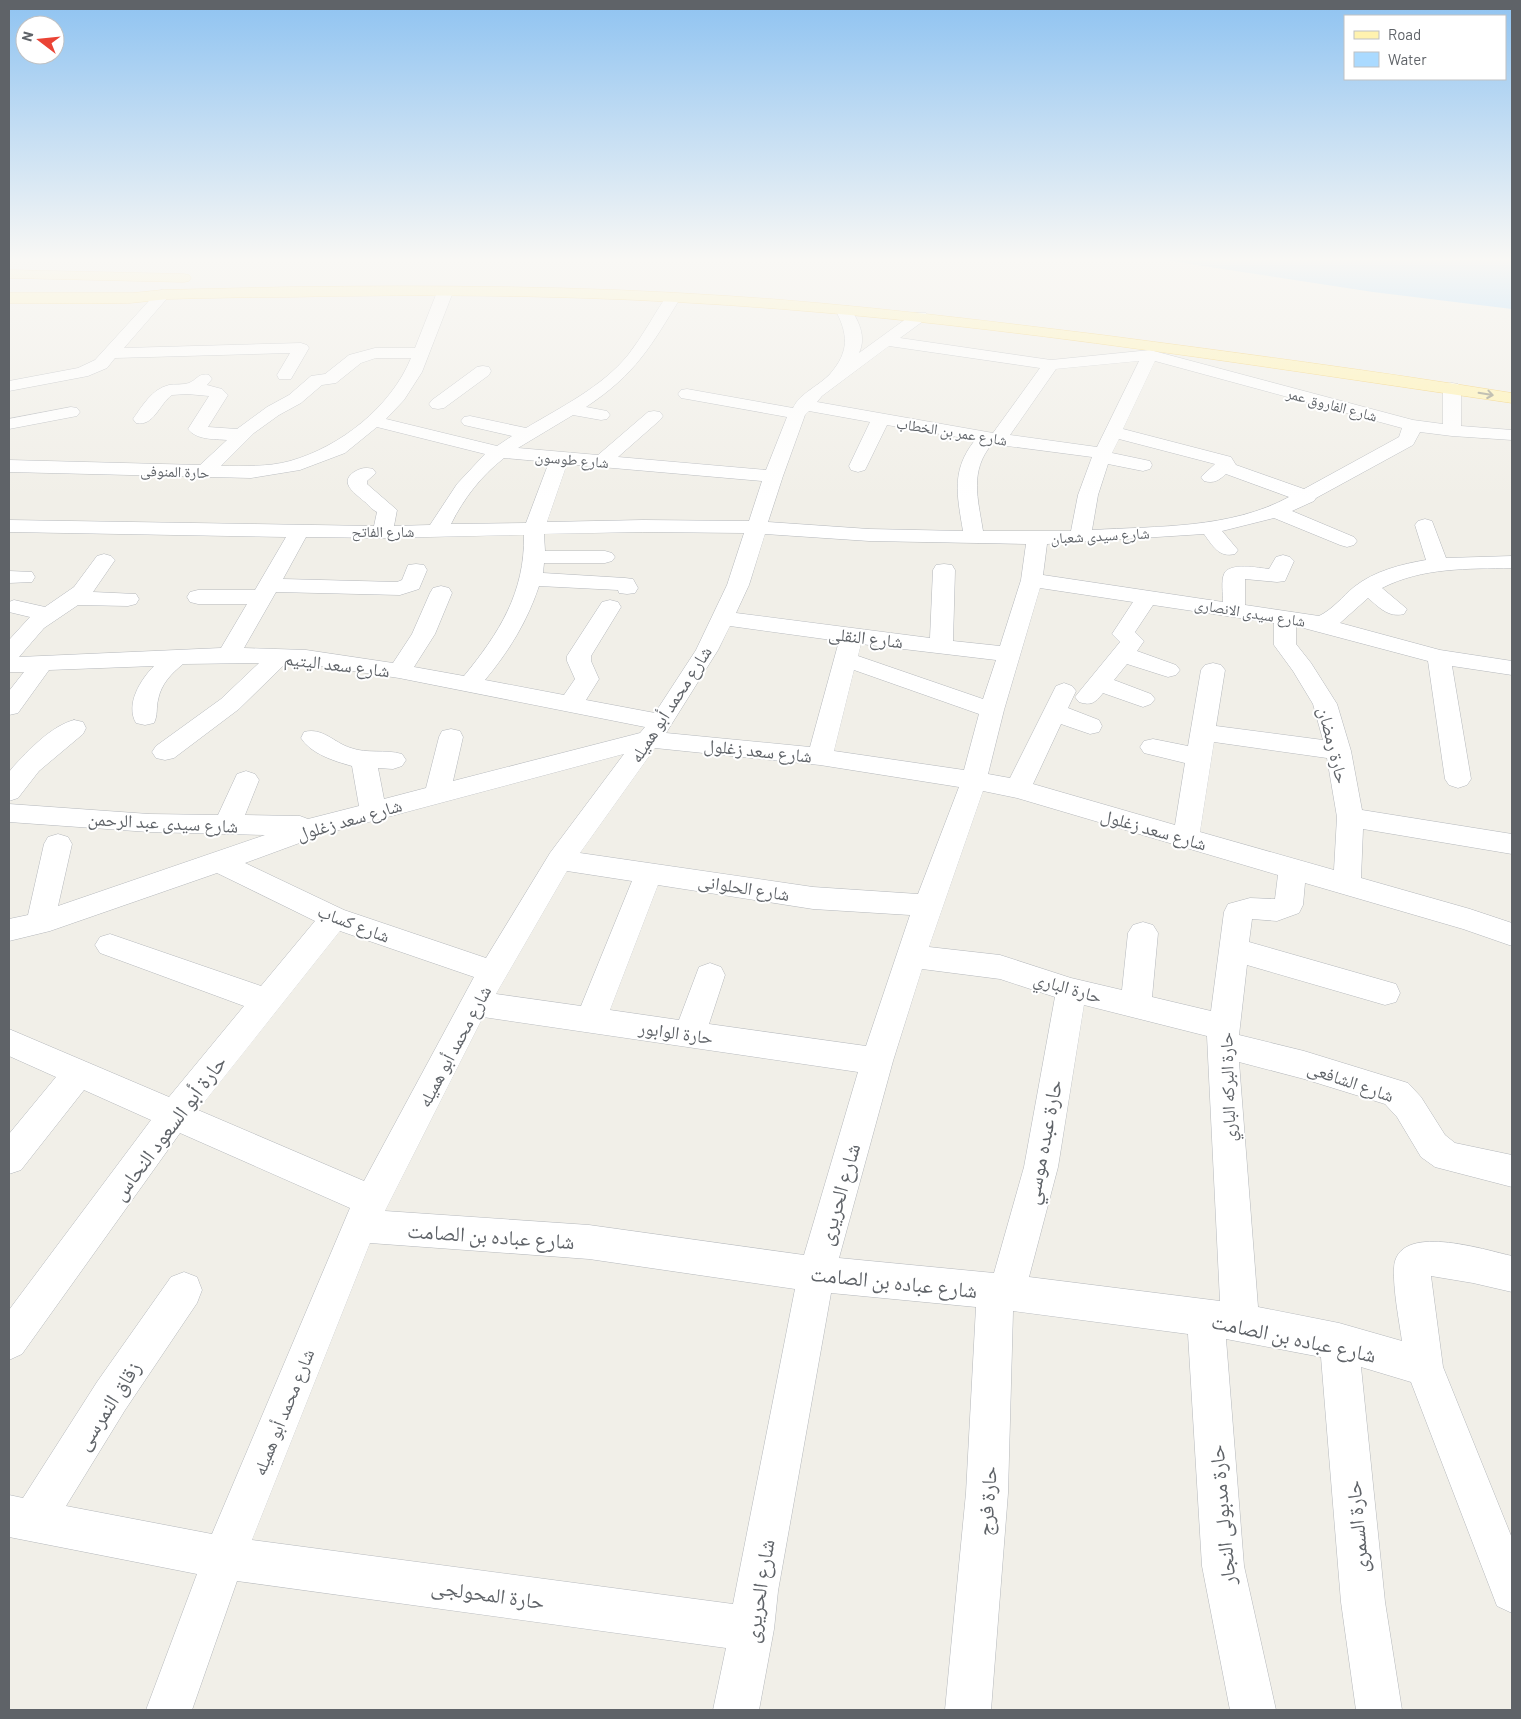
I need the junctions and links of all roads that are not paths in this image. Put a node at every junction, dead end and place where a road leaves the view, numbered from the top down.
1 (124, 338) edge
2 (432, 338) edge
3 (648, 338) edge
4 (855, 338) edge
5 (892, 338) edge
6 (1091, 338) edge
7 (1185, 338) edge
8 (888, 341) junction
9 (222, 350) junction
10 (428, 351) junction
11 (111, 353) junction
12 (1150, 355) junction
13 (1051, 365) junction
14 (483, 371) dead end
15 (284, 375) dead end
16 (836, 378) junction
17 (9, 379) edge
18 (33, 380) junction
19 (1512, 383) edge
20 (9, 386) edge
21 (1452, 388) junction
22 (190, 389) junction
23 (422, 393) junction
24 (687, 394) dead end
25 (1512, 398) edge
26 (571, 409) junction
27 (800, 409) junction
28 (71, 412) dead end
29 (601, 415) dead end
30 (654, 416) dead end
31 (142, 419) dead end
32 (881, 420) junction
33 (374, 421) junction
34 (470, 422) dead end
35 (10, 423) edge
36 (1412, 425) junction
37 (1452, 431) junction
38 (1114, 432) junction
39 (530, 434) junction
40 (242, 435) junction
41 (1512, 435) edge
42 (993, 438) junction
43 (11, 444) dead end
44 (500, 452) junction
45 (1102, 455) junction
46 (560, 458) junction
47 (601, 462) junction
48 (1143, 464) dead end
49 (9, 466) edge
50 (858, 466) dead end
51 (204, 472) junction
52 (366, 473) dead end
53 (773, 476) junction
54 (1307, 497) junction
55 (1276, 512) junction
56 (1425, 525) dead end
57 (9, 526) edge
58 (757, 527) junction
59 (1209, 528) junction
60 (534, 529) junction
61 (299, 531) junction
62 (437, 531) junction
63 (383, 532) junction
64 (974, 536) junction
65 (1080, 537) junction
66 (1037, 538) junction
67 (1347, 541) dead end
68 (1228, 550) dead end
69 (535, 557) junction
70 (605, 557) dead end
71 (104, 560) dead end
72 (1283, 561) dead end
73 (1512, 562) edge
74 (1438, 564) junction
75 (416, 570) dead end
76 (944, 570) dead end
77 (531, 580) junction
78 (1032, 580) junction
79 (1368, 587) junction
80 (627, 588) dead end
81 (265, 591) junction
82 (440, 593) dead end
83 (198, 596) dead end
84 (1148, 596) junction
85 (74, 598) junction
86 (128, 599) dead end
87 (610, 607) dead end
88 (14, 608) dead end
89 (1396, 609) dead end
90 (1234, 610) junction
91 (47, 614) junction
92 (722, 618) junction
93 (1285, 618) junction
94 (1312, 622) junction
95 (852, 636) junction
96 (941, 645) junction
97 (9, 654) edge
98 (1009, 654) junction
99 (1122, 654) junction
100 (230, 655) junction
101 (278, 656) junction
102 (177, 657) junction
103 (1438, 657) junction
104 (846, 660) junction
105 (43, 662) junction
106 (9, 665) edge
107 (1512, 668) edge
108 (1168, 670) dead end
109 (1214, 670) dead end
110 (399, 671) junction
111 (470, 684) junction
112 (1143, 699) dead end
113 (571, 704) junction
114 (9, 707) edge
115 (992, 710) junction
116 (145, 717) dead end
117 (1090, 726) dead end
118 (74, 728) dead end
119 (655, 730) junction
120 (1203, 732) junction
121 (451, 737) dead end
122 (313, 738) dead end
123 (1153, 747) dead end
124 (1338, 751) junction
125 (166, 752) dead end
126 (820, 757) junction
127 (1199, 757) junction
128 (364, 760) junction
129 (393, 760) dead end
130 (1458, 779) dead end
131 (246, 780) dead end
132 (974, 780) junction
133 (1018, 789) junction
134 (9, 792) edge
135 (437, 795) junction
136 (373, 812) junction
137 (9, 813) edge
138 (1350, 817) junction
139 (226, 826) junction
140 (317, 826) junction
141 (1186, 838) junction
142 (58, 844) dead end
143 (1512, 844) edge
144 (560, 860) junction
145 (219, 862) junction
146 (1293, 869) junction
147 (649, 873) junction
148 (1347, 884) junction
149 (928, 905) junction
150 (334, 918) junction
151 (40, 923) junction
152 (9, 930) edge
153 (1143, 933) dead end
154 (1512, 935) edge
155 (110, 945) dead end
156 (1233, 949) junction
157 (911, 956) junction
158 (494, 972) junction
159 (710, 975) dead end
160 (1070, 990) junction
161 (1385, 993) dead end
162 (266, 1001) junction
163 (475, 1004) junction
164 (1136, 1006) junction
165 (591, 1020) junction
166 (690, 1034) junction
167 (1223, 1035) junction
168 (9, 1042) edge
169 (877, 1061) junction
170 (78, 1074) junction
171 (174, 1115) junction
172 (9, 1159) edge
173 (1512, 1170) edge
174 (365, 1213) junction
175 (816, 1274) junction
176 (1512, 1274) edge
177 (184, 1290) dead end
178 (1001, 1291) junction
179 (1223, 1320) junction
180 (9, 1341) edge
181 (1339, 1342) junction
182 (1424, 1367) junction
183 (21, 1518) edge
184 (224, 1558) junction
185 (1512, 1591) edge
186 (752, 1629) junction
187 (169, 1710) edge
188 (736, 1710) edge
189 (968, 1710) edge
190 (1253, 1710) edge
191 (1378, 1710) edge

1 - 11 street
2 - 10 street, حارة المنوفى
3 - 26 street
4 - 16 street, شارع محمد أبو هميله
5 - 8 street, شارع محمد أبو هميله
6 - 21 main road
7 - 19 main road
8 - 13 street, شارع الفاروق عمر
8 - 16 street, شارع محمد أبو هميله
9 - 11 street
9 - 15 street
9 - 22 street
10 - 23 street, حارة المنوفى
10 - 40 street
11 - 18 street
12 - 13 street, شارع الفاروق عمر
12 - 36 street, شارع الفاروق عمر
12 - 38 street
13 - 42 street
14 - 23 street
16 - 27 street, شارع محمد أبو هميله
17 - 18 street
18 - 20 street
21 -> 25 main road
21 - 37 street
22 - 31 street
22 - 40 street
23 - 33 street, حارة المنوفى
24 - 27 street
26 - 29 street
26 - 39 street
27 - 32 street, شارع عمر بن الخطاب
27 - 53 street, شارع محمد أبو هميله
28 - 35 street
30 - 47 street
32 - 42 street, شارع عمر بن الخطاب
32 - 50 street
33 - 44 street, شارع طوسون
33 - 51 street, حارة المنوفى
34 - 39 street
35 - 43 street
36 - 37 street, شارع الفاروق عمر
36 - 54 street, شارع سيدى شعبان
37 - 41 street, شارع الفاروق عمر
38 - 45 street
38 - 54 street
39 - 44 street
40 - 51 street
42 - 45 street, شارع عمر بن الخطاب
42 - 64 street
44 - 46 street, شارع طوسون
44 - 62 street
45 - 48 street, شارع عمر بن الخطاب
45 - 65 street
46 - 47 street, شارع طوسون
46 - 60 street
47 - 53 street, شارع طوسون
49 - 51 street, حارة المنوفى
52 - 63 street
53 - 58 street, شارع محمد أبو هميله
54 - 55 street, شارع سيدى شعبان
55 - 59 street, شارع سيدى شعبان
55 - 67 street
56 - 74 street
57 - 61 street, شارع الفاتح
58 - 60 street, شارع الفاتح
58 - 64 street, شارع سيدى شعبان
58 - 92 street, شارع محمد أبو هميله
59 - 65 street, شارع سيدى شعبان
59 - 68 street
60 - 62 street, شارع الفاتح
60 - 69 street
61 - 63 street, شارع الفاتح
61 - 81 street
62 - 63 street, شارع الفاتح
64 - 66 street, شارع سيدى شعبان
65 - 66 street, شارع سيدى شعبان
66 - 78 street, شارع الحريرى
69 - 70 street
69 - 77 street
71 - 85 street
72 - 90 street
73 - 74 street, شارع سيدى الانصارى
74 - 79 street, شارع سيدى الانصارى
75 - 81 street
76 - 96 street
77 - 80 street
77 - 111 street
78 - 84 street, شارع سيدى الانصارى
78 - 98 street, شارع الحريرى
79 - 89 street
79 - 94 street, شارع سيدى الانصارى
81 - 83 street
81 - 100 street
82 - 110 street
84 - 90 street, شارع سيدى الانصارى
84 - 99 street
85 - 86 street
85 - 91 street
87 - 113 street
88 - 91 street
90 - 93 street, شارع سيدى الانصارى
91 - 97 street
92 - 95 street, شارع النقلى
92 - 119 street, شارع محمد أبو هميله
93 - 94 street, شارع سيدى الانصارى
93 - 124 street, حارة رمضان
94 - 103 street
95 - 96 street, شارع النقلى
95 - 104 street
96 - 98 street, شارع النقلى
98 - 115 street, شارع الحريرى
99 - 108 street
99 - 112 street
100 - 101 street, شارع سعد اليتيم
100 - 102 street, شارع سعد اليتيم
101 - 110 street, شارع سعد اليتيم
101 - 125 street
102 - 105 street, شارع سعد اليتيم
102 - 116 street
103 - 107 street
103 - 130 street
104 - 115 street
104 - 126 street
105 - 106 street, شارع سعد اليتيم
105 - 114 street
109 - 120 street
110 - 111 street, شارع سعد اليتيم
111 - 113 street, شارع سعد اليتيم
113 - 119 street, شارع سعد اليتيم
115 - 132 street, شارع الحريرى
117 - 133 street
118 - 134 street
119 - 126 street, شارع سعد زغلول
119 - 135 street, شارع سعد زغلول
119 - 144 street, شارع محمد أبو هميله
120 - 124 street
120 - 127 street
121 - 135 street
122 - 128 street
123 - 127 street
124 - 138 street, حارة رمضان
126 - 132 street, شارع سعد زغلول
127 - 141 street
128 - 129 street
128 - 136 street
131 - 139 street
132 - 133 street, شارع سعد زغلول
132 - 149 street, شارع الحريرى
133 - 141 street, شارع سعد زغلول
135 - 136 street, شارع سعد زغلول
136 - 140 street, شارع سعد زغلول
137 - 139 street, شارع سيدى عبد الرحمن
138 - 143 street
138 - 148 street, حارة رمضان
139 - 140 street, شارع سيدى عبد الرحمن
140 - 145 street, شارع سعد زغلول
141 - 146 street, شارع سعد زغلول
142 - 151 street
144 - 147 street, شارع الحلوانى
144 - 158 street, شارع محمد أبو هميله
145 - 150 street, شارع كساب
145 - 151 street, شارع سعد زغلول
146 - 148 street, شارع سعد زغلول
146 - 156 street, حارة البركه الباري
147 - 149 street, شارع الحلوانى
147 - 165 street
148 - 154 street, شارع سعد زغلول
149 - 157 street, شارع الحريرى
150 - 158 street, شارع كساب
150 - 162 street, حارة أبو السعود النحاس
151 - 152 street, شارع سعد زغلول
153 - 164 street
155 - 162 street
156 - 161 street
156 - 167 street, حارة البركه الباري
157 - 160 street, حارة الباري
157 - 169 street, شارع الحريرى
158 - 163 street, شارع محمد أبو هميله
159 - 166 street
160 - 164 street, حارة الباري
160 - 178 street, حارة عبده موسي
162 - 171 street, حارة أبو السعود النحاس
163 - 165 street, حارة الوابور
163 - 174 street, شارع محمد أبو هميله
164 - 167 street, حارة الباري
165 - 166 street, حارة الوابور
166 - 169 street, حارة الوابور
167 - 173 street, شارع الشافعى
167 - 179 street, حارة البركه الباري
168 - 170 street, شارع عباده بن الصامت
169 - 175 street, شارع الحريرى
170 - 171 street, شارع عباده بن الصامت
170 - 172 street
171 - 174 street, شارع عباده بن الصامت
171 - 180 street, حارة أبو السعود النحاس
174 - 175 street, شارع عباده بن الصامت
174 - 184 street, شارع محمد أبو هميله
175 - 178 street, شارع عباده بن الصامت
175 - 186 street, شارع الحريرى
176 - 182 street
177 - 183 street, زقاق النمرسى
178 - 179 street, شارع عباده بن الصامت
178 - 189 street, حارة فرج
179 - 181 street, شارع عباده بن الصامت
179 - 190 street, حارة مدبولى النجار
181 - 182 street, شارع عباده بن الصامت
181 - 191 street, حارة السمرى
182 - 185 street
183 - 184 street, حارة المحولجى
184 - 186 street, حارة المحولجى
184 - 187 street, شارع محمد أبو هميله
186 - 188 street, شارع الحريرى

